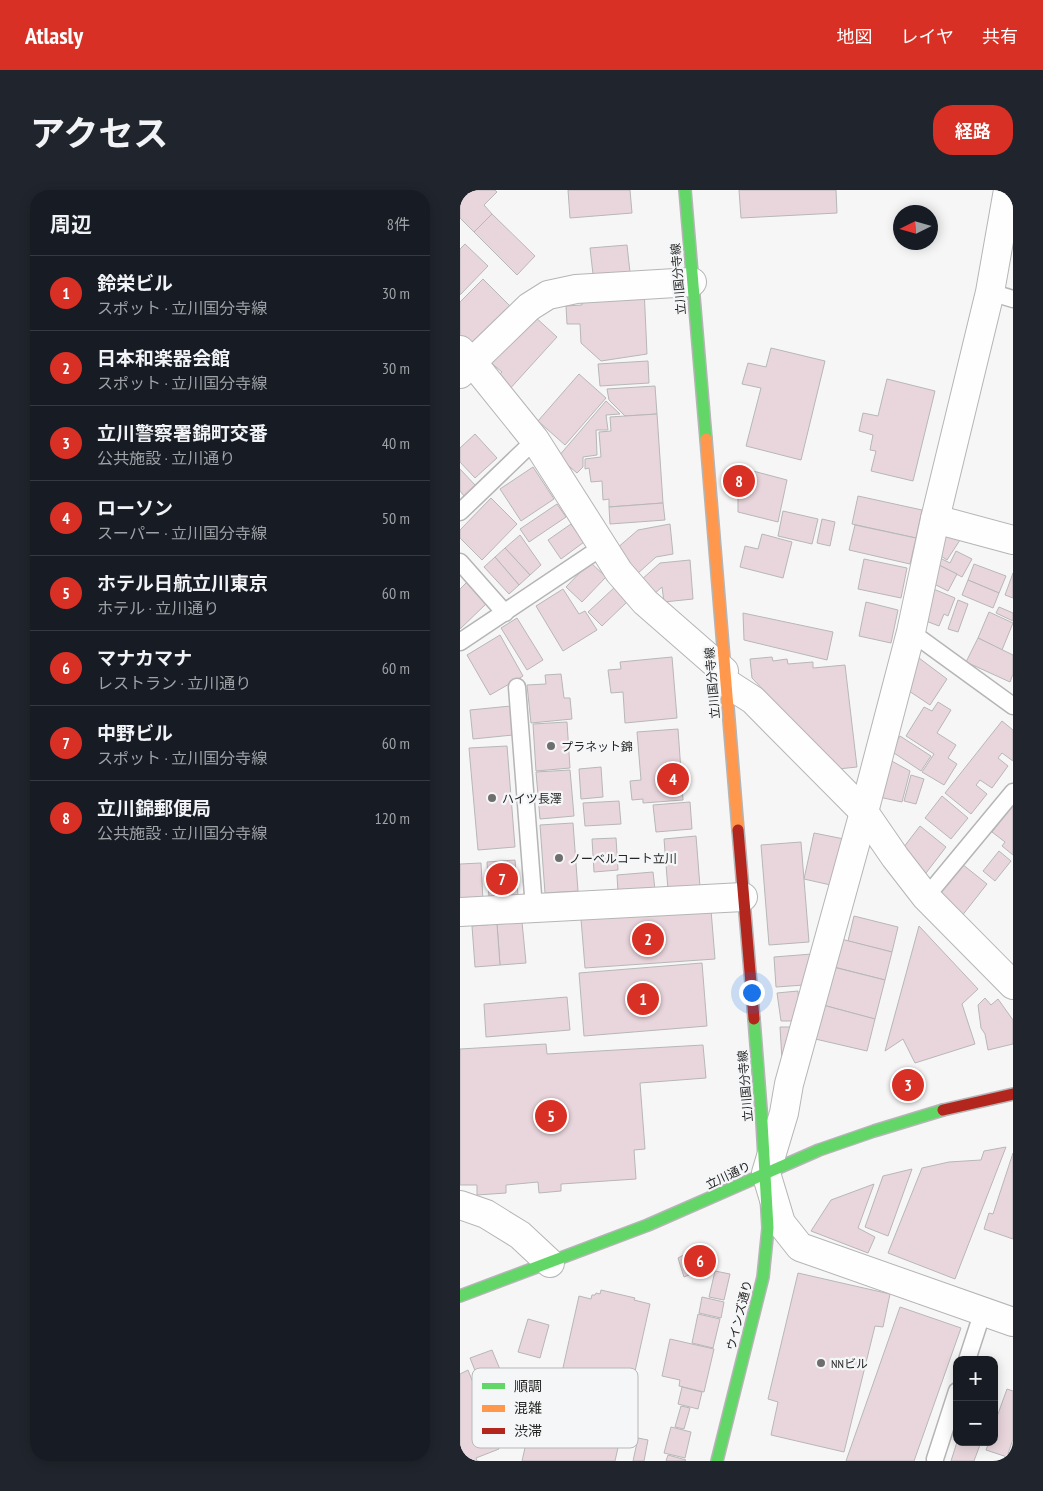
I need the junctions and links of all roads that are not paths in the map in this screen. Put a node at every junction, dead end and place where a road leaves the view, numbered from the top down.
1 (685, 190) edge
2 (1008, 190) edge
3 (692, 282) junction
4 (1002, 295) edge
5 (464, 362) edge
6 (535, 440) junction
7 (460, 512) edge
8 (935, 520) junction
9 (1013, 540) edge
10 (602, 547) junction
11 (460, 562) edge
12 (505, 613) junction
13 (911, 632) junction
14 (460, 642) edge
15 (725, 677) junction
16 (517, 687) dead end
17 (1013, 706) edge
18 (1013, 792) edge
19 (864, 812) junction
20 (743, 897) junction
21 (926, 897) junction
22 (534, 908) junction
23 (460, 912) edge
24 (1013, 985) edge
25 (1013, 1094) edge
26 (766, 1173) junction
27 (460, 1205) edge
28 (550, 1263) junction
29 (460, 1296) edge
30 (983, 1311) junction
31 (1013, 1322) edge
32 (968, 1356) edge
33 (954, 1401) edge
34 (935, 1459) dead end
35 (717, 1461) edge

1 - 3 main road, 立川国分寺線
2 - 4 street
3 - 5 street
3 - 15 main road, 立川国分寺線
4 - 8 street
5 - 6 street
6 - 7 lane
6 - 10 street
8 - 9 street
8 - 13 street
10 - 12 lane
10 - 15 street
11 - 12 lane
12 - 14 lane
13 - 17 lane
13 - 19 street
15 - 19 street
15 - 20 main road, 立川国分寺線
16 - 22 lane
18 - 21 lane
19 - 21 street
19 - 26 street
20 - 22 street
20 - 26 main road, 立川国分寺線
21 - 24 street
22 - 23 street
25 - 26 main road, 立川通り
26 - 28 main road, 立川通り
26 - 30 street
26 - 35 main road, ウインズ通り
27 - 28 street
28 - 29 main road, 立川通り
30 - 31 street
30 - 32 lane
33 - 34 lane

